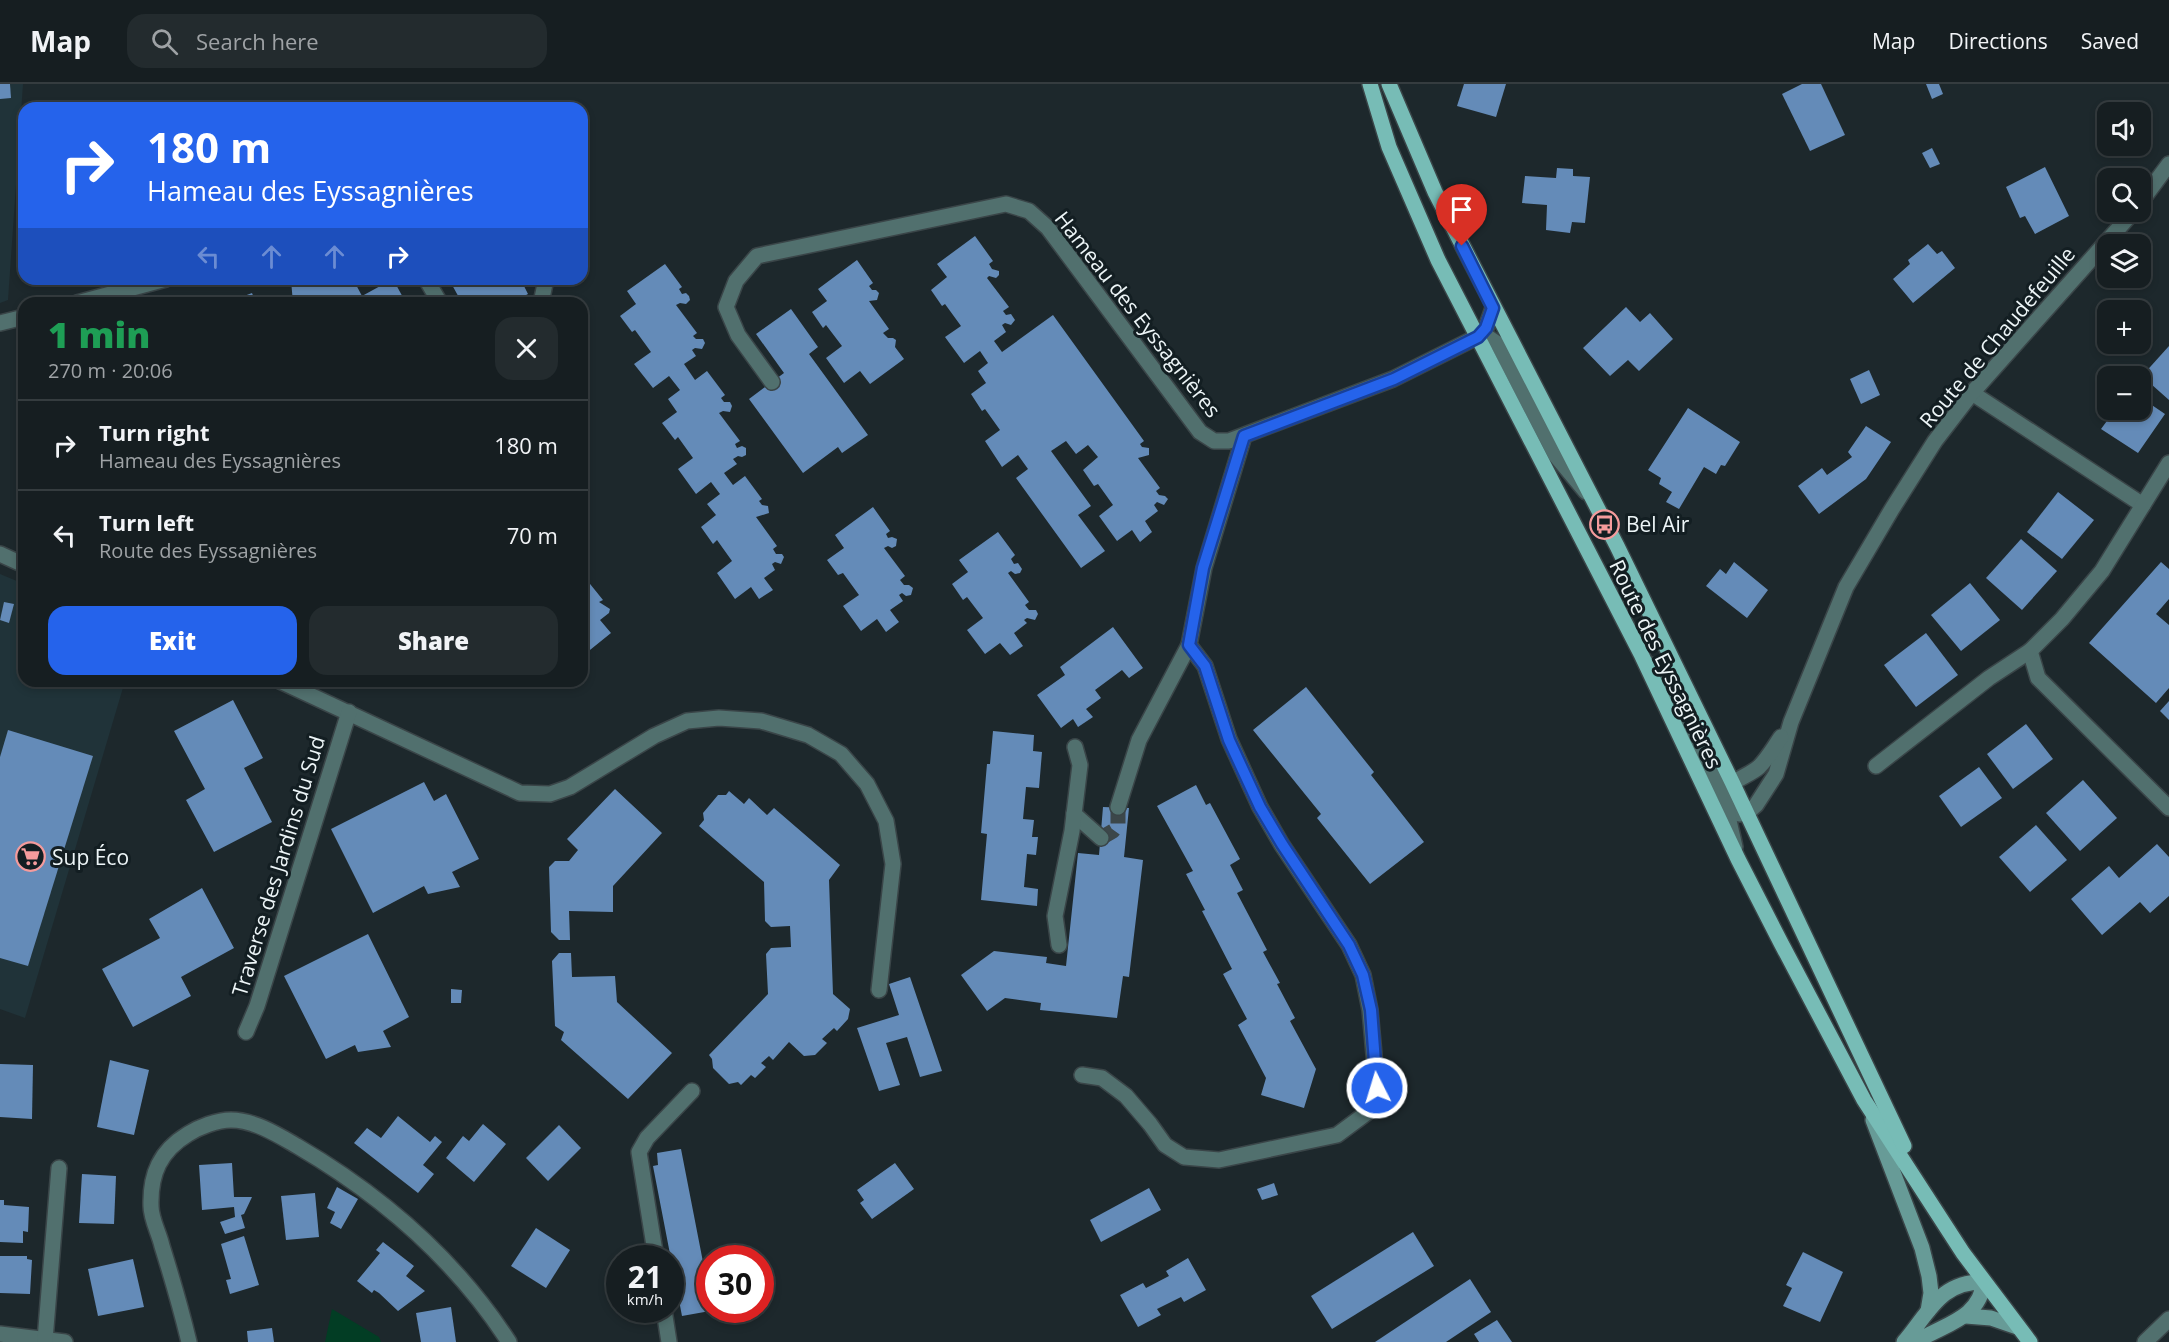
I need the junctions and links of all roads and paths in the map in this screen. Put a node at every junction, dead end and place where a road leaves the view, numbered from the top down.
1 (1370, 84) edge
2 (1389, 84) edge
3 (2169, 164) edge
4 (2151, 188) edge
5 (2124, 222) edge
6 (144, 285) edge
7 (99, 297) edge
8 (1493, 308) junction
9 (18, 318) edge
10 (0, 323) edge
11 (1478, 337) junction
12 (772, 382) dead end
13 (1972, 393) junction
14 (1244, 436) junction
15 (2169, 463) edge
16 (1594, 503) junction
17 (2143, 505) junction
18 (0, 554) edge
19 (18, 562) edge
20 (1189, 645) junction
21 (2030, 651) junction
22 (1641, 654) junction
23 (293, 687) edge
24 (349, 712) junction
25 (1791, 722) junction
26 (1075, 747) dead end
27 (1876, 766) dead end
28 (1732, 782) junction
29 (1726, 802) junction
30 (1118, 807) tunnel mouth
31 (2169, 808) edge
32 (1747, 813) junction
33 (1074, 814) junction
34 (1101, 838) dead end
35 (1738, 859) junction
36 (1059, 945) dead end
37 (879, 990) dead end
38 (246, 1032) dead end
39 (1082, 1075) dead end
40 (692, 1091) dead end
41 (1864, 1100) junction
42 (59, 1168) dead end
43 (1920, 1184) junction
44 (654, 1245) edge
45 (1984, 1282) junction
46 (1928, 1311) junction
47 (1966, 1316) junction
48 (2169, 1319) edge
49 (666, 1323) edge
50 (2017, 1327) junction
51 (0, 1334) edge
52 (45, 1340) junction
53 (65, 1342) edge
54 (189, 1342) edge
55 (509, 1342) edge
56 (669, 1342) edge
57 (1904, 1342) edge
58 (1916, 1342) edge
59 (2030, 1342) edge
60 (2145, 1342) edge

1 - 11 main road, Route des Eyssagnières
2 - 8 main road, Route des Eyssagnières
3 - 4 street
5 - 13 street, Route de Chaudefeuille
6 - 7 street
8 - 11 street
8 - 16 main road, Route des Eyssagnières
9 - 10 street
11 - 14 street, Hameau des Eyssagnières
11 - 16 street
11 - 22 main road, Route des Eyssagnières
12 - 14 street, Hameau des Eyssagnières
13 - 17 street
13 - 25 street, Route de Chaudefeuille
14 - 20 street
15 - 17 street
16 - 28 main road, Route des Eyssagnières
17 - 21 street
18 - 19 street
20 - 30 street
20 - 39 street
21 - 27 street
21 - 31 street
22 - 29 street
22 - 35 main road, Route des Eyssagnières
23 - 24 street
24 - 37 street
24 - 38 street, Traverse des Jardins du Sud
25 - 28 street, Route de Chaudefeuille
25 - 32 street, Route de Chaudefeuille
26 - 33 street
28 - 29 street
28 - 32 main road, Route des Eyssagnières
29 - 32 street
29 - 35 street
32 - 43 main road, Route des Eyssagnières
33 - 34 street
33 - 36 street
35 - 41 main road, Route des Eyssagnières
40 - 44 street
41 - 43 main road, Route des Eyssagnières
41 - 46 main road
42 - 52 street
43 - 45 main road, Route des Eyssagnières
45 - 46 main road
45 - 47 main road
45 - 50 main road, Route des Eyssagnières
46 - 57 main road
47 - 50 main road
47 - 58 main road
48 - 60 street
49 - 56 street
50 - 59 main road, Route des Eyssagnières
51 - 52 street
52 - 53 street
54 - 55 street

